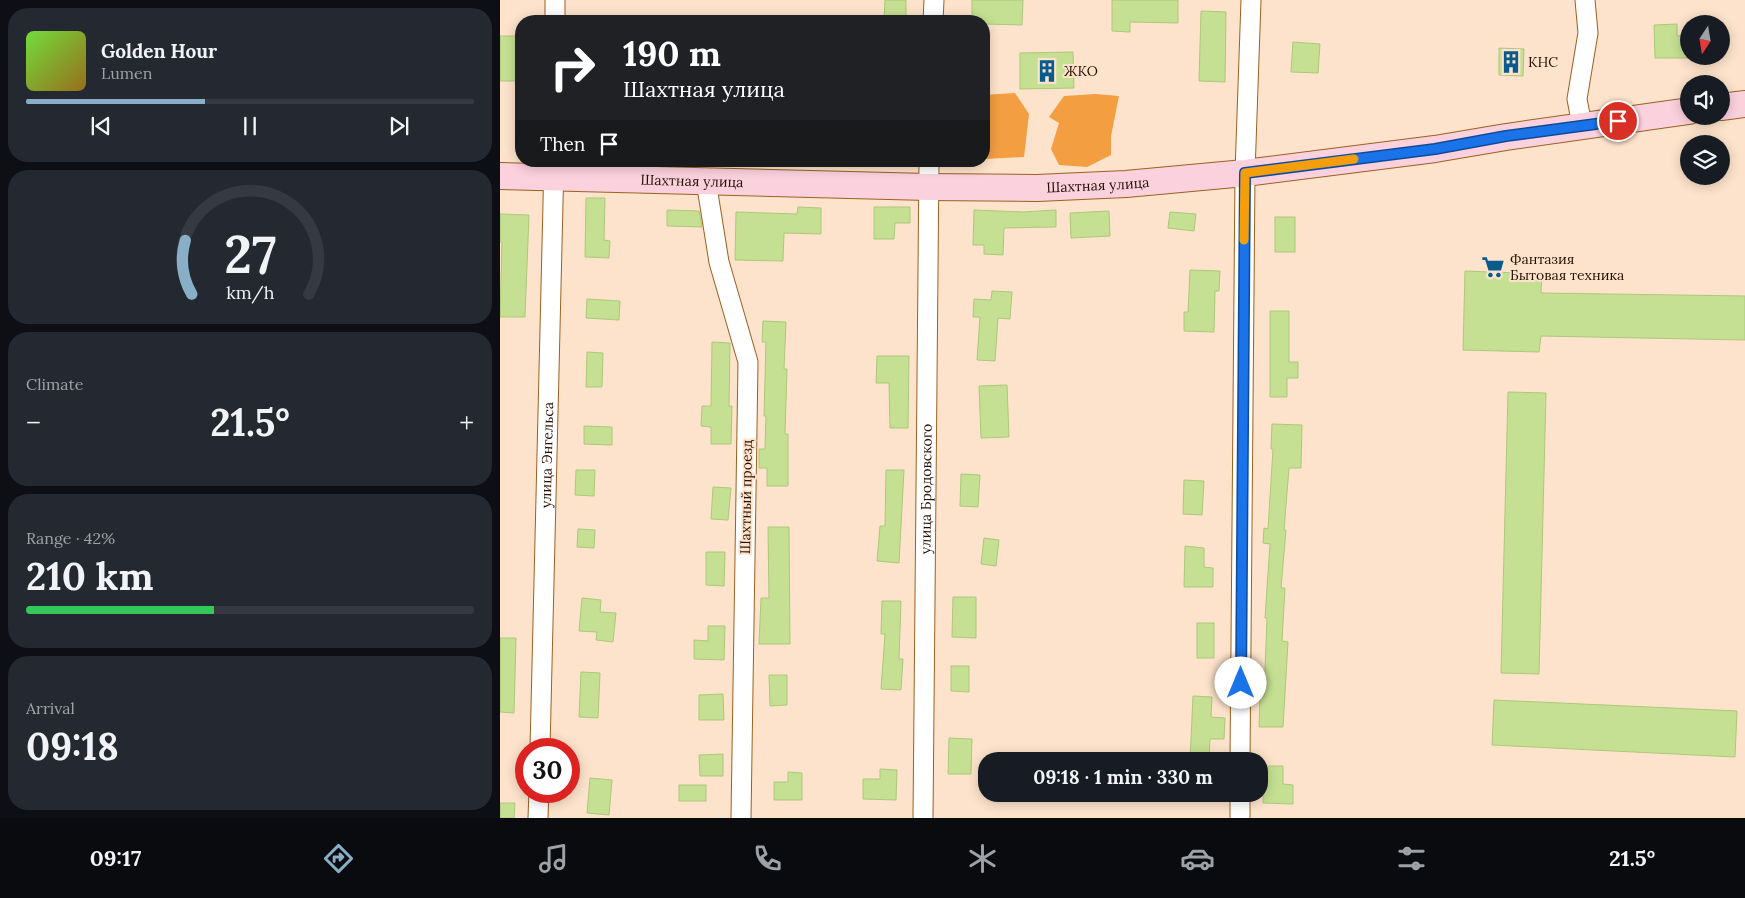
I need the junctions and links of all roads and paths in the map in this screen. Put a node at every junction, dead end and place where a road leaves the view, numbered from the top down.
1 (555, 0) edge
2 (934, 0) edge
3 (1251, 0) edge
4 (1585, 0) edge
5 (555, 15) edge
6 (933, 15) edge
7 (1745, 104) edge
8 (1730, 106) edge
9 (1680, 112) edge
10 (1582, 126) junction
11 (929, 167) edge
12 (554, 169) edge
13 (1245, 173) junction
14 (500, 176) edge
15 (706, 181) junction
16 (928, 187) junction
17 (540, 738) edge
18 (1240, 752) edge
19 (1240, 802) edge
20 (539, 803) edge
21 (538, 818) edge
22 (741, 818) edge
23 (923, 818) edge
24 (1240, 818) edge

1 - 5 street
2 - 6 street
3 - 13 street
4 - 10 street
7 - 8 main road
9 - 10 main road, Шахтная улица
10 - 13 main road, Шахтная улица
11 - 16 street, улица Бродовского
12 - 14 main road, Шахтная улица
12 - 15 main road, Шахтная улица
12 - 17 street, улица Энгельса
13 - 16 main road, Шахтная улица
13 - 18 street
15 - 16 main road, Шахтная улица
15 - 22 street, Шахтный проезд
16 - 23 street, улица Бродовского
19 - 24 street
20 - 21 street

